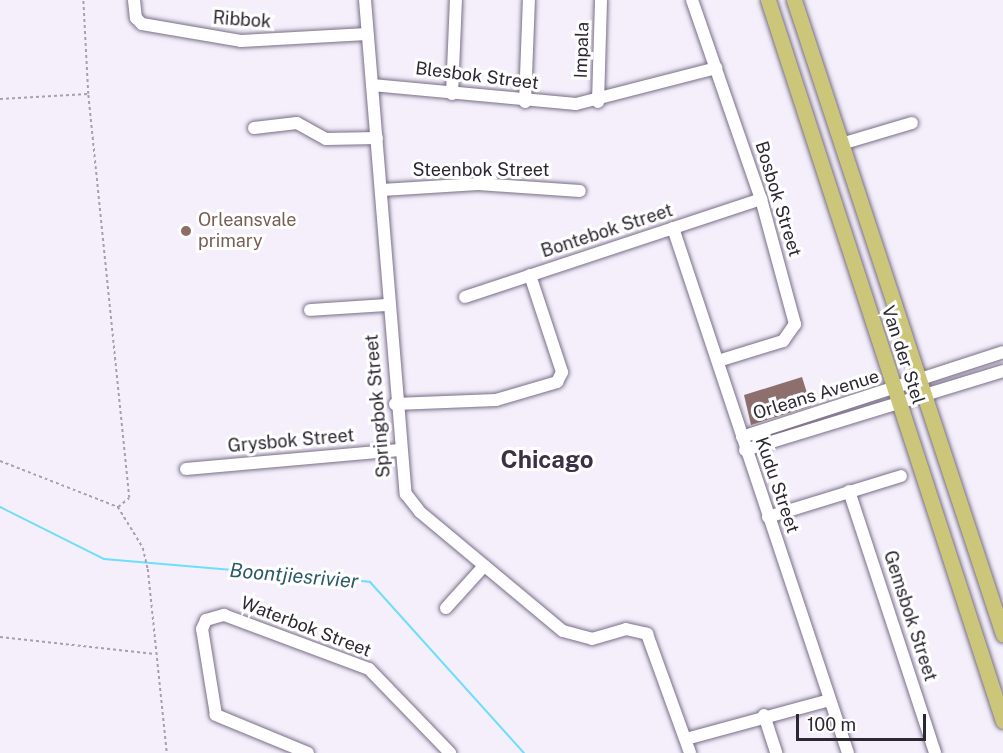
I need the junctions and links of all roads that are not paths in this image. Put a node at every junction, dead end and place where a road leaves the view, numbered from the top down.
1 (134, 0) edge
2 (365, 0) edge
3 (456, 0) edge
4 (529, 0) edge
5 (601, 0) edge
6 (692, 0) edge
7 (768, 0) edge
8 (794, 0) edge
9 (367, 34) junction
10 (716, 68) junction
11 (372, 85) junction
12 (452, 94) junction
13 (525, 102) junction
14 (598, 102) junction
15 (912, 123) dead end
16 (254, 128) dead end
17 (377, 138) junction
18 (841, 144) junction
19 (382, 190) junction
20 (580, 191) dead end
21 (761, 199) junction
22 (673, 228) junction
23 (530, 275) junction
24 (465, 297) dead end
25 (388, 305) junction
26 (310, 310) dead end
27 (1003, 352) edge
28 (718, 362) junction
29 (1003, 371) edge
30 (894, 390) junction
31 (921, 390) junction
32 (395, 404) junction
33 (899, 405) junction
34 (742, 437) junction
35 (399, 450) junction
36 (746, 450) junction
37 (186, 469) dead end
38 (901, 476) dead end
39 (849, 491) junction
40 (768, 517) junction
41 (484, 566) junction
42 (446, 608) dead end
43 (1003, 634) edge
44 (830, 700) junction
45 (764, 715) junction
46 (1003, 721) edge
47 (686, 739) junction
48 (271, 747) edge
49 (308, 753) edge
50 (450, 753) edge
51 (690, 753) edge
52 (776, 753) edge
53 (848, 753) edge
54 (936, 753) edge

1 - 9 street, Ribbok
2 - 9 street, Springbok Street
3 - 12 street
4 - 13 street
5 - 14 street, Impala
6 - 10 street, Bosbok Street
7 - 30 main road, Van der Stel
8 - 18 main road, Van der Stel
9 - 11 street, Springbok Street
10 - 14 street, Blesbok Street
10 - 21 street, Bosbok Street
11 - 12 street, Blesbok Street
11 - 17 street, Springbok Street
12 - 13 street, Blesbok Street
13 - 14 street, Blesbok Street
15 - 18 street
16 - 17 street
17 - 19 street, Springbok Street
18 - 31 main road, Van der Stel
19 - 20 street, Steenbok Street
19 - 25 street, Springbok Street
21 - 22 street, Bontebok Street
21 - 28 street, Bosbok Street
22 - 23 street, Bontebok Street
22 - 28 street, Kudu Street
23 - 24 street, Bontebok Street
23 - 32 street
25 - 26 street
25 - 32 street, Springbok Street
27 - 31 street, Orleans Avenue
28 - 34 street, Kudu Street
29 - 31 street, Orleans Avenue
30 - 31 street, Orleans Avenue
30 - 33 main road, Van der Stel
30 - 34 street, Orleans Avenue
31 - 33 street, Orleans Avenue
31 - 43 main road, Van der Stel
32 - 35 street, Springbok Street
33 - 36 street, Orleans Avenue
33 - 46 main road, Van der Stel
34 - 36 street, Kudu Street
35 - 37 street, Grysbok Street
35 - 41 street, Springbok Street
36 - 40 street, Kudu Street
38 - 39 street
39 - 40 street
39 - 54 street, Gemsbok Street
40 - 44 street, Kudu Street
41 - 42 street
41 - 47 street, Springbok Street
44 - 45 street
44 - 53 street, Kudu Street
45 - 47 street
45 - 52 street
47 - 51 street, Springbok Street
48 - 49 street, Waterbok Street
48 - 50 street, Waterbok Street

